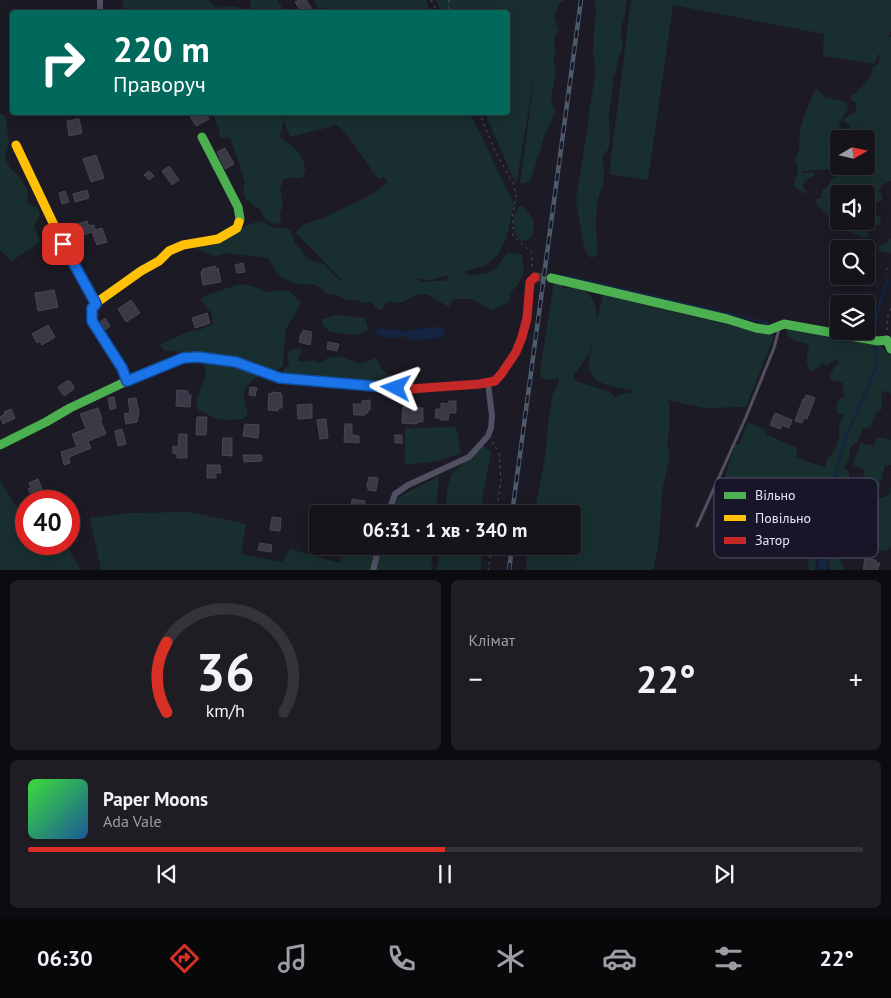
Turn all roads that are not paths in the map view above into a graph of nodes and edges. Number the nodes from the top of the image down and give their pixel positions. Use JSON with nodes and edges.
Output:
{"nodes":[{"id":1,"x":202,"y":137,"type":"dead end"},
{"id":2,"x":16,"y":145,"type":"dead end"},
{"id":3,"x":534,"y":278,"type":"road end"},
{"id":4,"x":551,"y":278,"type":"tunnel mouth"},
{"id":5,"x":96,"y":304,"type":"junction"},
{"id":6,"x":780,"y":326,"type":"junction"},
{"id":7,"x":891,"y":349,"type":"edge"},
{"id":8,"x":127,"y":381,"type":"junction"},
{"id":9,"x":488,"y":383,"type":"junction"},
{"id":10,"x":0,"y":445,"type":"edge"},
{"id":11,"x":718,"y":478,"type":"edge"},
{"id":12,"x":714,"y":488,"type":"edge"},
{"id":13,"x":391,"y":505,"type":"edge"},
{"id":14,"x":697,"y":526,"type":"dead end"},
{"id":15,"x":378,"y":555,"type":"edge"},
{"id":16,"x":374,"y":570,"type":"edge"}],
"edges":[{"from":1,"to":5,"type":"street"},
{"from":2,"to":5,"type":"street"},
{"from":3,"to":9,"type":"street"},
{"from":4,"to":6,"type":"street"},
{"from":5,"to":8,"type":"street"},
{"from":6,"to":7,"type":"street"},
{"from":6,"to":11,"type":"lane"},
{"from":8,"to":9,"type":"street"},
{"from":8,"to":10,"type":"street"},
{"from":9,"to":13,"type":"street"},
{"from":12,"to":14,"type":"lane"},
{"from":15,"to":16,"type":"street"}]}
